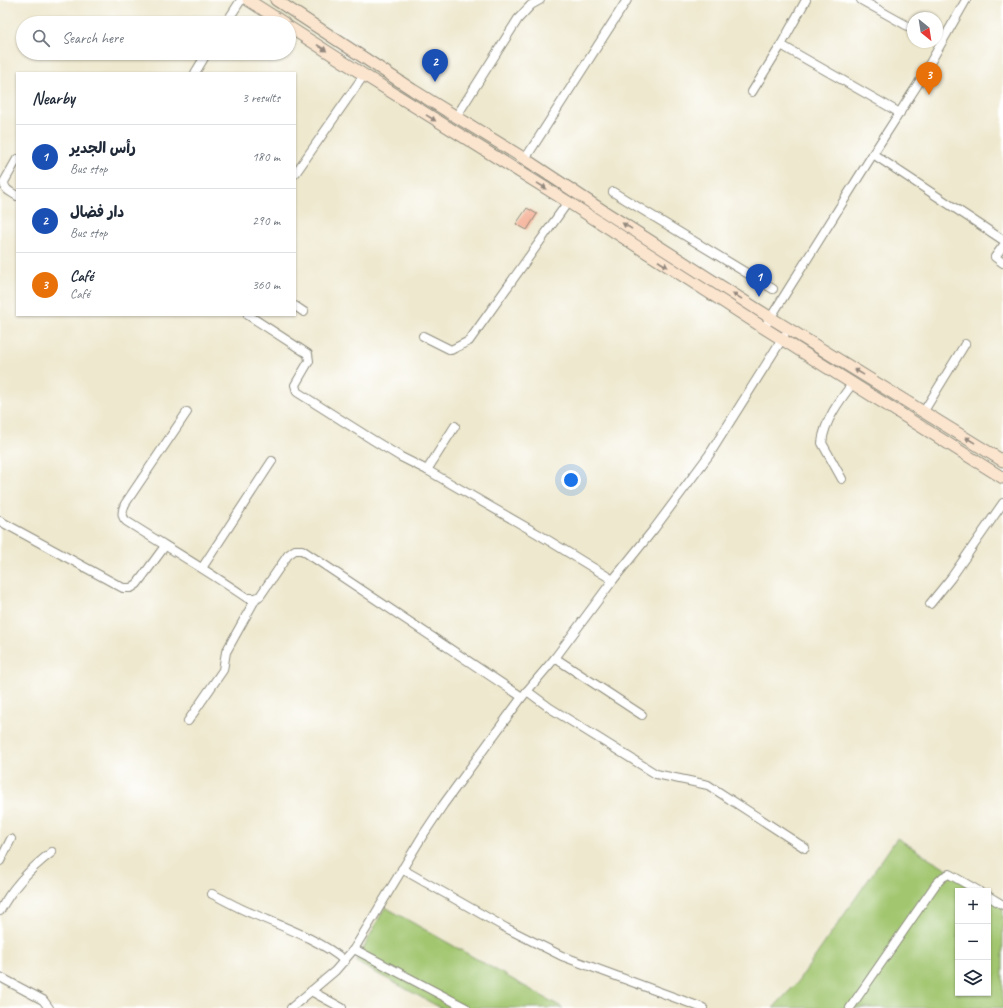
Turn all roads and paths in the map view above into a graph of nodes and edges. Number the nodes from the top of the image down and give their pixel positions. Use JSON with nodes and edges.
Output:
{"nodes":[{"id":1,"x":241,"y":0,"type":"edge"},
{"id":2,"x":248,"y":0,"type":"edge"},
{"id":3,"x":276,"y":0,"type":"edge"},
{"id":4,"x":540,"y":0,"type":"edge"},
{"id":5,"x":627,"y":0,"type":"edge"},
{"id":6,"x":806,"y":0,"type":"edge"},
{"id":7,"x":861,"y":0,"type":"edge"},
{"id":8,"x":966,"y":0,"type":"edge"},
{"id":9,"x":231,"y":16,"type":"edge"},
{"id":10,"x":273,"y":16,"type":"edge"},
{"id":11,"x":907,"y":26,"type":"edge"},
{"id":12,"x":296,"y":31,"type":"edge"},
{"id":13,"x":943,"y":35,"type":"edge"},
{"id":14,"x":781,"y":45,"type":"junction"},
{"id":15,"x":935,"y":48,"type":"edge"},
{"id":16,"x":202,"y":60,"type":"edge"},
{"id":17,"x":195,"y":72,"type":"edge"},
{"id":18,"x":364,"y":75,"type":"junction"},
{"id":19,"x":752,"y":92,"type":"dead end"},
{"id":20,"x":900,"y":113,"type":"junction"},
{"id":21,"x":456,"y":117,"type":"junction"},
{"id":22,"x":873,"y":154,"type":"junction"},
{"id":23,"x":525,"y":159,"type":"junction"},
{"id":24,"x":16,"y":161,"type":"edge"},
{"id":25,"x":296,"y":173,"type":"edge"},
{"id":26,"x":613,"y":192,"type":"dead end"},
{"id":27,"x":16,"y":195,"type":"edge"},
{"id":28,"x":568,"y":202,"type":"junction"},
{"id":29,"x":1003,"y":240,"type":"edge"},
{"id":30,"x":1003,"y":246,"type":"edge"},
{"id":31,"x":1003,"y":263,"type":"edge"},
{"id":32,"x":773,"y":289,"type":"dead end"},
{"id":33,"x":296,"y":307,"type":"edge"},
{"id":34,"x":304,"y":312,"type":"dead end"},
{"id":35,"x":250,"y":316,"type":"edge"},
{"id":36,"x":771,"y":318,"type":"junction"},
{"id":37,"x":764,"y":328,"type":"junction"},
{"id":38,"x":789,"y":328,"type":"junction"},
{"id":39,"x":422,"y":336,"type":"dead end"},
{"id":40,"x":782,"y":339,"type":"junction"},
{"id":41,"x":965,"y":344,"type":"dead end"},
{"id":42,"x":853,"y":383,"type":"junction"},
{"id":43,"x":924,"y":411,"type":"junction"},
{"id":44,"x":187,"y":412,"type":"dead end"},
{"id":45,"x":455,"y":426,"type":"dead end"},
{"id":46,"x":1003,"y":460,"type":"edge"},
{"id":47,"x":272,"y":461,"type":"dead end"},
{"id":48,"x":427,"y":470,"type":"junction"},
{"id":49,"x":1003,"y":478,"type":"edge"},
{"id":50,"x":842,"y":479,"type":"dead end"},
{"id":51,"x":1003,"y":503,"type":"edge"},
{"id":52,"x":0,"y":520,"type":"edge"},
{"id":53,"x":165,"y":546,"type":"junction"},
{"id":54,"x":202,"y":568,"type":"junction"},
{"id":55,"x":613,"y":580,"type":"junction"},
{"id":56,"x":256,"y":598,"type":"junction"},
{"id":57,"x":930,"y":604,"type":"dead end"},
{"id":58,"x":555,"y":658,"type":"junction"},
{"id":59,"x":524,"y":694,"type":"junction"},
{"id":60,"x":642,"y":715,"type":"dead end"},
{"id":61,"x":188,"y":721,"type":"dead end"},
{"id":62,"x":11,"y":839,"type":"dead end"},
{"id":63,"x":805,"y":848,"type":"dead end"},
{"id":64,"x":52,"y":852,"type":"dead end"},
{"id":65,"x":0,"y":861,"type":"edge"},
{"id":66,"x":402,"y":869,"type":"junction"},
{"id":67,"x":974,"y":888,"type":"edge"},
{"id":68,"x":212,"y":894,"type":"dead end"},
{"id":69,"x":991,"y":898,"type":"edge"},
{"id":70,"x":1003,"y":905,"type":"edge"},
{"id":71,"x":0,"y":911,"type":"edge"},
{"id":72,"x":354,"y":949,"type":"junction"},
{"id":73,"x":345,"y":961,"type":"junction"},
{"id":74,"x":0,"y":977,"type":"edge"},
{"id":75,"x":311,"y":991,"type":"junction"},
{"id":76,"x":49,"y":1008,"type":"edge"},
{"id":77,"x":291,"y":1008,"type":"edge"},
{"id":78,"x":342,"y":1008,"type":"edge"},
{"id":79,"x":466,"y":1008,"type":"edge"},
{"id":80,"x":703,"y":1008,"type":"edge"},
{"id":81,"x":850,"y":1008,"type":"edge"}],
"edges":[{"from":1,"to":9,"type":"street"},
{"from":2,"to":10,"type":"main road"},
{"from":3,"to":21,"type":"main road"},
{"from":4,"to":21,"type":"street"},
{"from":5,"to":23,"type":"street"},
{"from":6,"to":14,"type":"street"},
{"from":7,"to":11,"type":"street"},
{"from":8,"to":13,"type":"street"},
{"from":12,"to":18,"type":"main road","one_way":true},
{"from":14,"to":19,"type":"street"},
{"from":14,"to":20,"type":"street"},
{"from":15,"to":20,"type":"street"},
{"from":16,"to":17,"type":"street"},
{"from":18,"to":25,"type":"street"},
{"from":18,"to":28,"type":"main road","one_way":true},
{"from":20,"to":22,"type":"street"},
{"from":21,"to":23,"type":"main road"},
{"from":22,"to":29,"type":"street"},
{"from":22,"to":36,"type":"street"},
{"from":36,"to":23,"type":"main road","one_way":true},
{"from":24,"to":27,"type":"street"},
{"from":26,"to":32,"type":"street"},
{"from":28,"to":37,"type":"main road","one_way":true},
{"from":28,"to":39,"type":"street"},
{"from":30,"to":31,"type":"street"},
{"from":33,"to":34,"type":"street"},
{"from":35,"to":48,"type":"street"},
{"from":36,"to":37,"type":"street"},
{"from":36,"to":38,"type":"main road"},
{"from":37,"to":40,"type":"main road"},
{"from":38,"to":40,"type":"street"},
{"from":43,"to":38,"type":"main road","one_way":true},
{"from":40,"to":42,"type":"main road"},
{"from":40,"to":55,"type":"street"},
{"from":41,"to":43,"type":"street"},
{"from":42,"to":49,"type":"main road"},
{"from":42,"to":50,"type":"street"},
{"from":46,"to":43,"type":"main road","one_way":true},
{"from":44,"to":53,"type":"street"},
{"from":45,"to":48,"type":"street"},
{"from":47,"to":54,"type":"street"},
{"from":48,"to":55,"type":"street"},
{"from":51,"to":57,"type":"street"},
{"from":52,"to":53,"type":"street"},
{"from":53,"to":54,"type":"street"},
{"from":54,"to":56,"type":"street"},
{"from":55,"to":58,"type":"street"},
{"from":56,"to":59,"type":"street"},
{"from":56,"to":61,"type":"street"},
{"from":58,"to":59,"type":"street"},
{"from":58,"to":60,"type":"street"},
{"from":59,"to":63,"type":"street"},
{"from":59,"to":66,"type":"street"},
{"from":62,"to":65,"type":"street"},
{"from":64,"to":71,"type":"street"},
{"from":66,"to":72,"type":"street"},
{"from":66,"to":80,"type":"street"},
{"from":67,"to":81,"type":"street"},
{"from":68,"to":73,"type":"street"},
{"from":69,"to":70,"type":"street"},
{"from":72,"to":73,"type":"street"},
{"from":72,"to":79,"type":"street"},
{"from":73,"to":75,"type":"street"},
{"from":74,"to":76,"type":"street"},
{"from":75,"to":77,"type":"street"},
{"from":75,"to":78,"type":"street"}]}
